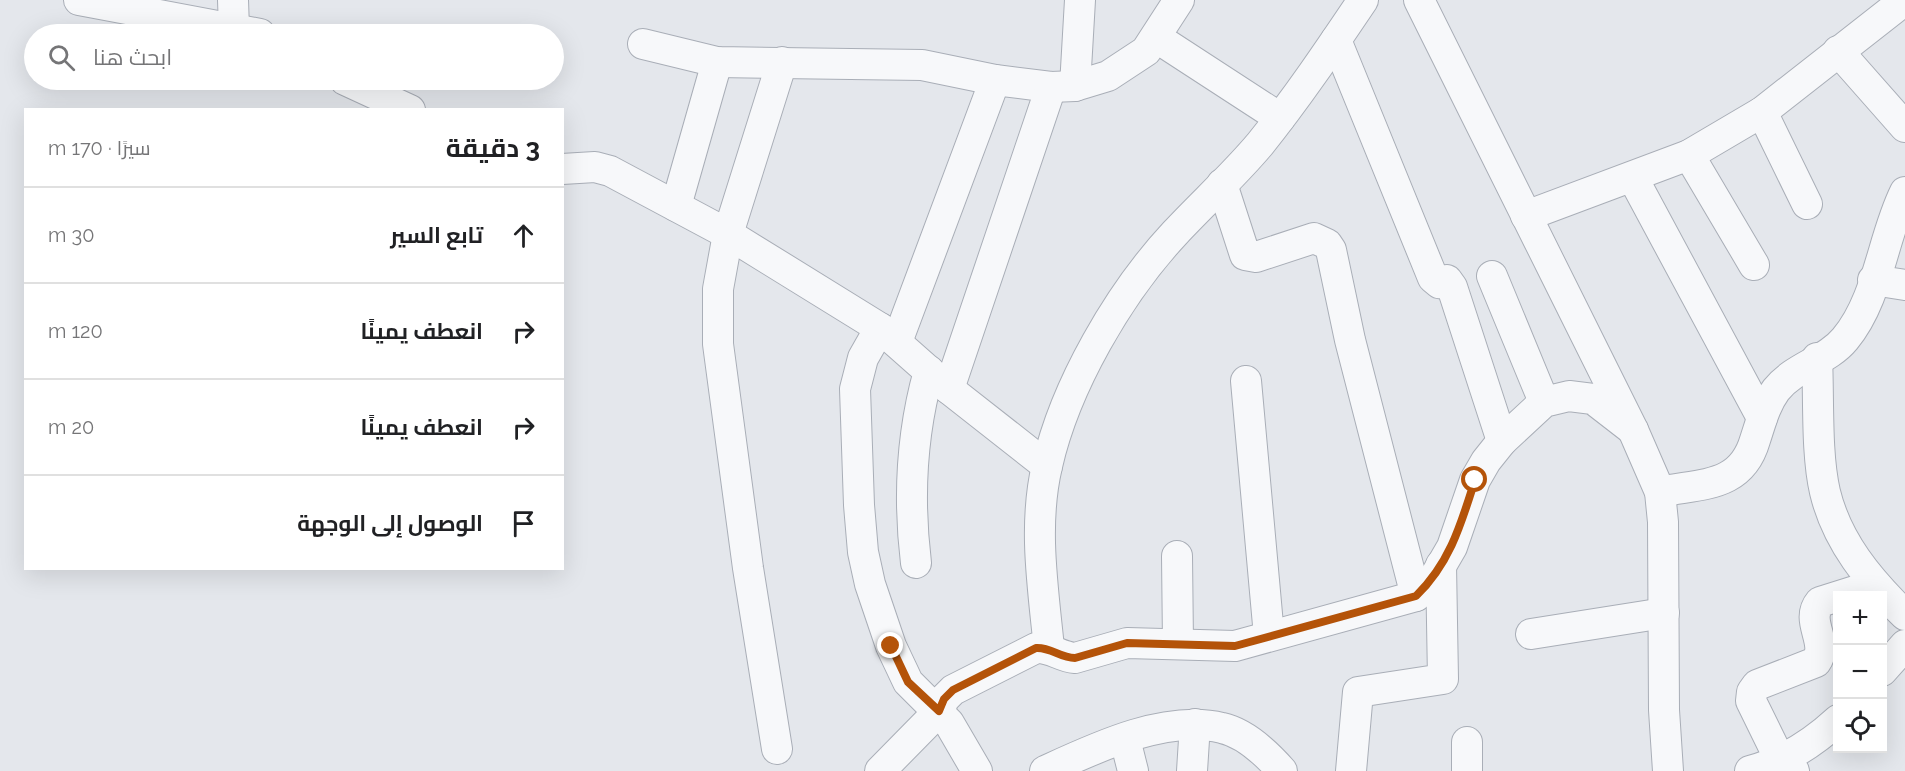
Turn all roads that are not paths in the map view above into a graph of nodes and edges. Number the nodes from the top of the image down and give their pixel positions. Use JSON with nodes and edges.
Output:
{"nodes":[{"id":1,"x":79,"y":0,"type":"edge"},
{"id":2,"x":1080,"y":0,"type":"edge"},
{"id":3,"x":1179,"y":0,"type":"edge"},
{"id":4,"x":1363,"y":0,"type":"edge"},
{"id":5,"x":1419,"y":0,"type":"edge"},
{"id":6,"x":1905,"y":0,"type":"edge"},
{"id":7,"x":242,"y":21,"type":"edge"},
{"id":8,"x":1157,"y":38,"type":"junction"},
{"id":9,"x":1336,"y":40,"type":"junction"},
{"id":10,"x":642,"y":44,"type":"dead end"},
{"id":11,"x":1838,"y":51,"type":"junction"},
{"id":12,"x":717,"y":62,"type":"junction"},
{"id":13,"x":782,"y":62,"type":"junction"},
{"id":14,"x":995,"y":80,"type":"junction"},
{"id":15,"x":1063,"y":86,"type":"junction"},
{"id":16,"x":367,"y":90,"type":"edge"},
{"id":17,"x":406,"y":108,"type":"edge"},
{"id":18,"x":1762,"y":112,"type":"junction"},
{"id":19,"x":1280,"y":118,"type":"junction"},
{"id":20,"x":1905,"y":127,"type":"edge"},
{"id":21,"x":1689,"y":155,"type":"junction"},
{"id":22,"x":564,"y":169,"type":"edge"},
{"id":23,"x":1633,"y":178,"type":"junction"},
{"id":24,"x":1222,"y":184,"type":"junction"},
{"id":25,"x":1905,"y":192,"type":"edge"},
{"id":26,"x":1807,"y":204,"type":"dead end"},
{"id":27,"x":676,"y":206,"type":"junction"},
{"id":28,"x":1526,"y":216,"type":"junction"},
{"id":29,"x":728,"y":234,"type":"junction"},
{"id":30,"x":1754,"y":265,"type":"dead end"},
{"id":31,"x":1492,"y":276,"type":"dead end"},
{"id":32,"x":1873,"y":280,"type":"junction"},
{"id":33,"x":1905,"y":285,"type":"edge"},
{"id":34,"x":888,"y":335,"type":"junction"},
{"id":35,"x":1817,"y":358,"type":"junction"},
{"id":36,"x":939,"y":380,"type":"junction"},
{"id":37,"x":1246,"y":381,"type":"dead end"},
{"id":38,"x":1544,"y":402,"type":"junction"},
{"id":39,"x":1762,"y":418,"type":"junction"},
{"id":40,"x":1633,"y":430,"type":"junction"},
{"id":41,"x":1502,"y":441,"type":"junction"},
{"id":42,"x":1047,"y":466,"type":"junction"},
{"id":43,"x":1660,"y":492,"type":"junction"},
{"id":44,"x":1177,"y":556,"type":"dead end"},
{"id":45,"x":916,"y":563,"type":"dead end"},
{"id":46,"x":1442,"y":565,"type":"junction"},
{"id":47,"x":1874,"y":585,"type":"junction"},
{"id":48,"x":1416,"y":596,"type":"junction"},
{"id":49,"x":1664,"y":612,"type":"junction"},
{"id":50,"x":1905,"y":615,"type":"edge"},
{"id":51,"x":1531,"y":634,"type":"dead end"},
{"id":52,"x":1269,"y":636,"type":"junction"},
{"id":53,"x":1178,"y":644,"type":"junction"},
{"id":54,"x":1049,"y":648,"type":"junction"},
{"id":55,"x":1904,"y":648,"type":"edge"},
{"id":56,"x":1887,"y":667,"type":"edge"},
{"id":57,"x":939,"y":711,"type":"junction"},
{"id":58,"x":1195,"y":724,"type":"junction"},
{"id":59,"x":1833,"y":725,"type":"edge"},
{"id":60,"x":1125,"y":739,"type":"junction"},
{"id":61,"x":1467,"y":742,"type":"dead end"},
{"id":62,"x":777,"y":749,"type":"dead end"},
{"id":63,"x":1787,"y":766,"type":"edge"},
{"id":64,"x":880,"y":771,"type":"edge"},
{"id":65,"x":977,"y":771,"type":"edge"},
{"id":66,"x":1045,"y":771,"type":"edge"},
{"id":67,"x":1133,"y":771,"type":"edge"},
{"id":68,"x":1192,"y":771,"type":"edge"},
{"id":69,"x":1282,"y":771,"type":"edge"},
{"id":70,"x":1351,"y":771,"type":"edge"},
{"id":71,"x":1467,"y":771,"type":"edge"},
{"id":72,"x":1668,"y":771,"type":"edge"},
{"id":73,"x":1749,"y":771,"type":"edge"}],
"edges":[{"from":1,"to":7,"type":"street"},
{"from":2,"to":15,"type":"street"},
{"from":3,"to":8,"type":"street"},
{"from":4,"to":9,"type":"street"},
{"from":5,"to":28,"type":"street"},
{"from":6,"to":11,"type":"street"},
{"from":8,"to":15,"type":"street"},
{"from":8,"to":19,"type":"street"},
{"from":9,"to":19,"type":"street"},
{"from":9,"to":41,"type":"street"},
{"from":10,"to":12,"type":"street"},
{"from":11,"to":18,"type":"street"},
{"from":11,"to":20,"type":"street"},
{"from":12,"to":13,"type":"street"},
{"from":12,"to":27,"type":"street"},
{"from":13,"to":14,"type":"street"},
{"from":13,"to":29,"type":"street"},
{"from":14,"to":15,"type":"street"},
{"from":14,"to":34,"type":"street"},
{"from":15,"to":36,"type":"street"},
{"from":16,"to":17,"type":"street"},
{"from":18,"to":21,"type":"street"},
{"from":18,"to":26,"type":"street"},
{"from":19,"to":24,"type":"street"},
{"from":21,"to":23,"type":"street"},
{"from":21,"to":30,"type":"street"},
{"from":22,"to":27,"type":"street"},
{"from":23,"to":28,"type":"street"},
{"from":23,"to":39,"type":"street"},
{"from":24,"to":42,"type":"street"},
{"from":24,"to":48,"type":"street"},
{"from":25,"to":32,"type":"street"},
{"from":27,"to":29,"type":"street"},
{"from":28,"to":40,"type":"street"},
{"from":29,"to":34,"type":"street"},
{"from":29,"to":62,"type":"street"},
{"from":31,"to":38,"type":"street"},
{"from":32,"to":33,"type":"street"},
{"from":32,"to":35,"type":"street"},
{"from":34,"to":36,"type":"street"},
{"from":34,"to":57,"type":"street"},
{"from":35,"to":39,"type":"street"},
{"from":35,"to":47,"type":"street"},
{"from":36,"to":42,"type":"street"},
{"from":36,"to":45,"type":"street"},
{"from":37,"to":52,"type":"street"},
{"from":38,"to":40,"type":"street"},
{"from":38,"to":41,"type":"street"},
{"from":39,"to":43,"type":"street"},
{"from":40,"to":43,"type":"street"},
{"from":41,"to":46,"type":"street"},
{"from":42,"to":54,"type":"street"},
{"from":43,"to":49,"type":"street"},
{"from":44,"to":53,"type":"street"},
{"from":46,"to":48,"type":"street"},
{"from":46,"to":70,"type":"street"},
{"from":47,"to":50,"type":"street"},
{"from":47,"to":63,"type":"street"},
{"from":48,"to":52,"type":"street"},
{"from":49,"to":51,"type":"street"},
{"from":49,"to":72,"type":"street"},
{"from":52,"to":53,"type":"street"},
{"from":53,"to":54,"type":"street"},
{"from":54,"to":57,"type":"street"},
{"from":55,"to":56,"type":"street"},
{"from":57,"to":64,"type":"street"},
{"from":57,"to":65,"type":"street"},
{"from":58,"to":60,"type":"street"},
{"from":58,"to":68,"type":"street"},
{"from":58,"to":69,"type":"street"},
{"from":59,"to":63,"type":"street"},
{"from":60,"to":66,"type":"street"},
{"from":60,"to":67,"type":"street"},
{"from":61,"to":71,"type":"street"},
{"from":63,"to":73,"type":"street"}]}
